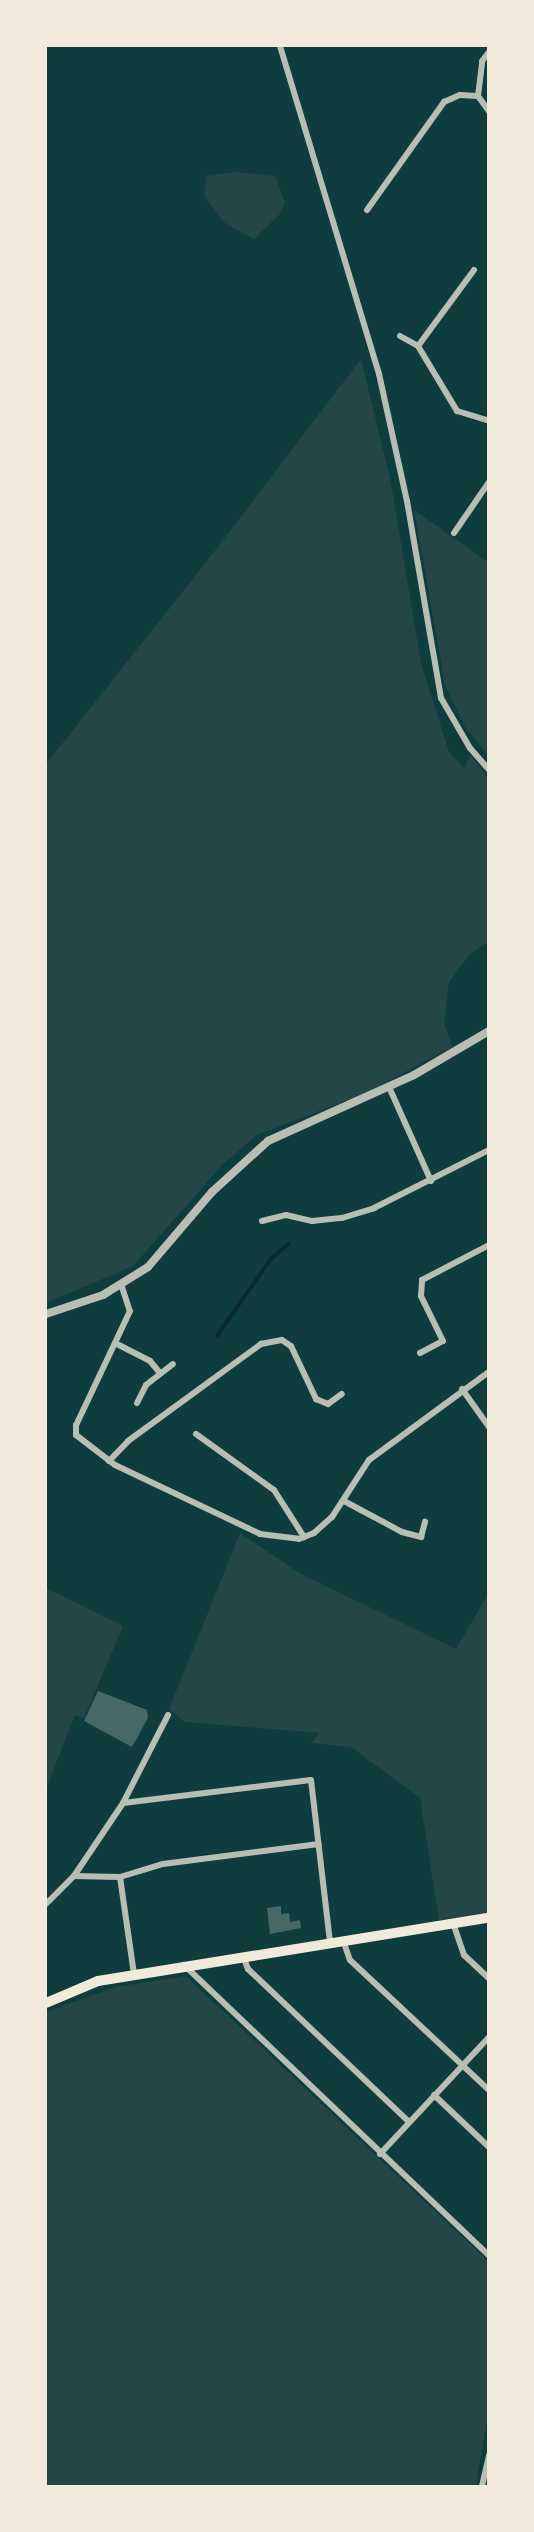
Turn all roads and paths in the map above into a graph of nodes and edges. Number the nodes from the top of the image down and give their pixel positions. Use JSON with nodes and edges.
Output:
{"nodes":[{"id":1,"x":280,"y":46,"type":"edge"},
{"id":2,"x":488,"y":52,"type":"edge"},
{"id":3,"x":478,"y":96,"type":"junction"},
{"id":4,"x":488,"y":111,"type":"edge"},
{"id":5,"x":367,"y":210,"type":"dead end"},
{"id":6,"x":474,"y":270,"type":"dead end"},
{"id":7,"x":400,"y":336,"type":"dead end"},
{"id":8,"x":418,"y":346,"type":"junction"},
{"id":9,"x":488,"y":421,"type":"edge"},
{"id":10,"x":488,"y":487,"type":"edge"},
{"id":11,"x":454,"y":533,"type":"dead end"},
{"id":12,"x":488,"y":770,"type":"edge"},
{"id":13,"x":488,"y":1031,"type":"edge"},
{"id":14,"x":389,"y":1087,"type":"junction"},
{"id":15,"x":488,"y":1150,"type":"edge"},
{"id":16,"x":431,"y":1181,"type":"junction"},
{"id":17,"x":262,"y":1221,"type":"dead end"},
{"id":18,"x":488,"y":1245,"type":"edge"},
{"id":19,"x":121,"y":1284,"type":"junction"},
{"id":20,"x":46,"y":1314,"type":"edge"},
{"id":21,"x":115,"y":1343,"type":"junction"},
{"id":22,"x":420,"y":1353,"type":"dead end"},
{"id":23,"x":173,"y":1364,"type":"dead end"},
{"id":24,"x":488,"y":1372,"type":"edge"},
{"id":25,"x":160,"y":1373,"type":"junction"},
{"id":26,"x":462,"y":1389,"type":"junction"},
{"id":27,"x":342,"y":1394,"type":"dead end"},
{"id":28,"x":137,"y":1403,"type":"dead end"},
{"id":29,"x":488,"y":1426,"type":"edge"},
{"id":30,"x":197,"y":1434,"type":"dead end"},
{"id":31,"x":108,"y":1461,"type":"junction"},
{"id":32,"x":344,"y":1501,"type":"junction"},
{"id":33,"x":425,"y":1522,"type":"dead end"},
{"id":34,"x":304,"y":1537,"type":"junction"},
{"id":35,"x":168,"y":1715,"type":"dead end"},
{"id":36,"x":123,"y":1803,"type":"junction"},
{"id":37,"x":319,"y":1844,"type":"junction"},
{"id":38,"x":74,"y":1876,"type":"junction"},
{"id":39,"x":120,"y":1877,"type":"junction"},
{"id":40,"x":46,"y":1904,"type":"edge"},
{"id":41,"x":488,"y":1918,"type":"edge"},
{"id":42,"x":453,"y":1922,"type":"junction"},
{"id":43,"x":342,"y":1939,"type":"junction"},
{"id":44,"x":330,"y":1941,"type":"junction"},
{"id":45,"x":243,"y":1955,"type":"junction"},
{"id":46,"x":184,"y":1965,"type":"junction"},
{"id":47,"x":134,"y":1974,"type":"junction"},
{"id":48,"x":488,"y":1978,"type":"edge"},
{"id":49,"x":46,"y":2003,"type":"edge"},
{"id":50,"x":488,"y":2037,"type":"edge"},
{"id":51,"x":462,"y":2065,"type":"junction"},
{"id":52,"x":488,"y":2090,"type":"edge"},
{"id":53,"x":434,"y":2095,"type":"junction"},
{"id":54,"x":409,"y":2123,"type":"junction"},
{"id":55,"x":488,"y":2147,"type":"edge"},
{"id":56,"x":380,"y":2154,"type":"junction"},
{"id":57,"x":488,"y":2255,"type":"edge"},
{"id":58,"x":488,"y":2455,"type":"edge"},
{"id":59,"x":482,"y":2487,"type":"edge"}],
"edges":[{"from":1,"to":12,"type":"street"},
{"from":2,"to":3,"type":"street"},
{"from":3,"to":4,"type":"street"},
{"from":3,"to":5,"type":"street"},
{"from":6,"to":8,"type":"street"},
{"from":7,"to":8,"type":"street"},
{"from":8,"to":9,"type":"street"},
{"from":10,"to":11,"type":"street"},
{"from":13,"to":14,"type":"street"},
{"from":14,"to":16,"type":"street"},
{"from":14,"to":19,"type":"street"},
{"from":15,"to":16,"type":"street"},
{"from":16,"to":17,"type":"street"},
{"from":18,"to":22,"type":"street"},
{"from":19,"to":20,"type":"street"},
{"from":19,"to":21,"type":"street"},
{"from":21,"to":25,"type":"street"},
{"from":21,"to":31,"type":"street"},
{"from":23,"to":25,"type":"street"},
{"from":24,"to":26,"type":"street"},
{"from":25,"to":28,"type":"street"},
{"from":26,"to":29,"type":"street"},
{"from":26,"to":32,"type":"street"},
{"from":27,"to":31,"type":"street"},
{"from":30,"to":34,"type":"street"},
{"from":31,"to":34,"type":"street"},
{"from":32,"to":33,"type":"street"},
{"from":32,"to":34,"type":"street"},
{"from":35,"to":36,"type":"street"},
{"from":36,"to":37,"type":"street"},
{"from":36,"to":38,"type":"street"},
{"from":37,"to":39,"type":"street"},
{"from":37,"to":44,"type":"street"},
{"from":38,"to":39,"type":"street"},
{"from":38,"to":40,"type":"street"},
{"from":39,"to":47,"type":"street"},
{"from":41,"to":42,"type":"main road"},
{"from":42,"to":43,"type":"main road"},
{"from":42,"to":48,"type":"street"},
{"from":43,"to":44,"type":"main road"},
{"from":43,"to":51,"type":"street"},
{"from":44,"to":45,"type":"main road"},
{"from":45,"to":46,"type":"main road"},
{"from":45,"to":54,"type":"street"},
{"from":46,"to":47,"type":"main road"},
{"from":46,"to":56,"type":"street"},
{"from":47,"to":49,"type":"main road"},
{"from":50,"to":51,"type":"street"},
{"from":51,"to":52,"type":"street"},
{"from":51,"to":53,"type":"street"},
{"from":53,"to":54,"type":"street"},
{"from":53,"to":55,"type":"street"},
{"from":54,"to":56,"type":"street"},
{"from":56,"to":57,"type":"street"},
{"from":58,"to":59,"type":"street"}]}
